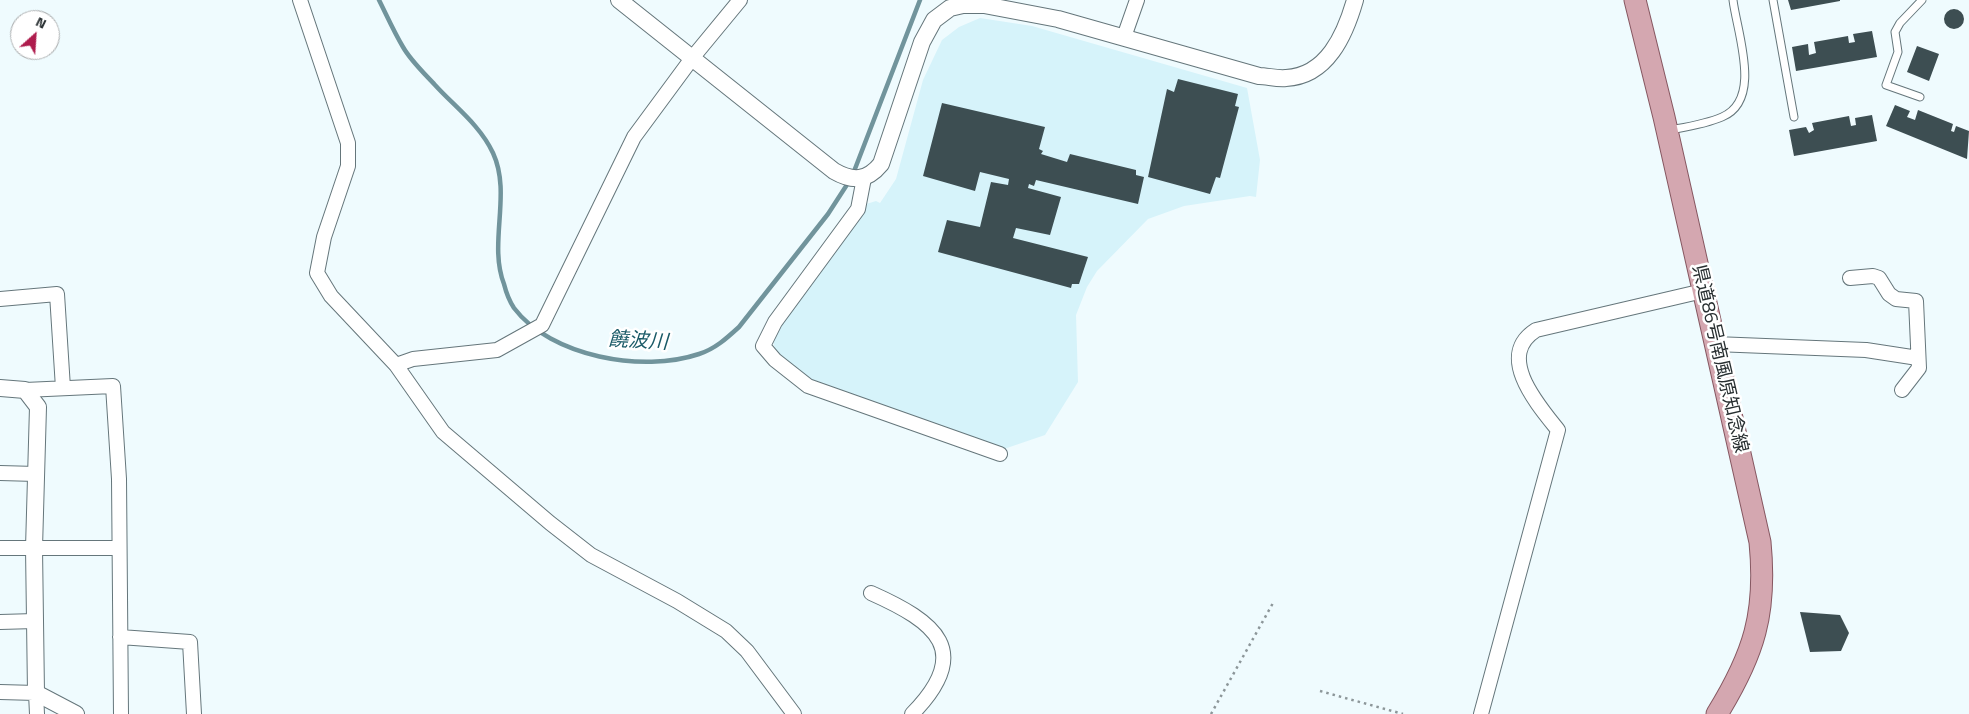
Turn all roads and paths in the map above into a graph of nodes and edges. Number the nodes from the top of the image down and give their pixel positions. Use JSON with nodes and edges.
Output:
{"nodes":[{"id":1,"x":300,"y":0,"type":"edge"},
{"id":2,"x":619,"y":0,"type":"edge"},
{"id":3,"x":740,"y":0,"type":"edge"},
{"id":4,"x":1137,"y":0,"type":"edge"},
{"id":5,"x":1356,"y":0,"type":"edge"},
{"id":6,"x":1635,"y":0,"type":"edge"},
{"id":7,"x":1733,"y":0,"type":"edge"},
{"id":8,"x":1773,"y":0,"type":"edge"},
{"id":9,"x":1922,"y":0,"type":"edge"},
{"id":10,"x":948,"y":4,"type":"edge"},
{"id":11,"x":1124,"y":37,"type":"junction"},
{"id":12,"x":694,"y":57,"type":"junction"},
{"id":13,"x":1920,"y":97,"type":"dead end"},
{"id":14,"x":1794,"y":117,"type":"dead end"},
{"id":15,"x":1667,"y":131,"type":"junction"},
{"id":16,"x":864,"y":178,"type":"junction"},
{"id":17,"x":1850,"y":278,"type":"dead end"},
{"id":18,"x":1702,"y":291,"type":"junction"},
{"id":19,"x":0,"y":299,"type":"edge"},
{"id":20,"x":1715,"y":344,"type":"junction"},
{"id":21,"x":1918,"y":358,"type":"junction"},
{"id":22,"x":396,"y":365,"type":"junction"},
{"id":23,"x":0,"y":388,"type":"edge"},
{"id":24,"x":63,"y":388,"type":"junction"},
{"id":25,"x":25,"y":390,"type":"junction"},
{"id":26,"x":1902,"y":390,"type":"dead end"},
{"id":27,"x":1000,"y":454,"type":"dead end"},
{"id":28,"x":0,"y":473,"type":"edge"},
{"id":29,"x":36,"y":474,"type":"junction"},
{"id":30,"x":0,"y":548,"type":"edge"},
{"id":31,"x":34,"y":548,"type":"junction"},
{"id":32,"x":119,"y":548,"type":"junction"},
{"id":33,"x":871,"y":593,"type":"dead end"},
{"id":34,"x":1273,"y":603,"type":"dead end"},
{"id":35,"x":0,"y":622,"type":"edge"},
{"id":36,"x":35,"y":622,"type":"junction"},
{"id":37,"x":120,"y":638,"type":"junction"},
{"id":38,"x":1320,"y":691,"type":"dead end"},
{"id":39,"x":0,"y":692,"type":"edge"},
{"id":40,"x":36,"y":693,"type":"junction"},
{"id":41,"x":37,"y":714,"type":"edge"},
{"id":42,"x":76,"y":714,"type":"edge"},
{"id":43,"x":121,"y":714,"type":"edge"},
{"id":44,"x":194,"y":714,"type":"edge"},
{"id":45,"x":794,"y":714,"type":"edge"},
{"id":46,"x":912,"y":714,"type":"edge"},
{"id":47,"x":1211,"y":714,"type":"edge"},
{"id":48,"x":1403,"y":714,"type":"edge"},
{"id":49,"x":1481,"y":714,"type":"edge"},
{"id":50,"x":1718,"y":714,"type":"edge"}],
"edges":[{"from":1,"to":22,"type":"street"},
{"from":2,"to":12,"type":"street"},
{"from":3,"to":12,"type":"street"},
{"from":4,"to":11,"type":"street"},
{"from":5,"to":11,"type":"street"},
{"from":6,"to":15,"type":"main road","name":"県道86号南風原知念線"},
{"from":7,"to":15,"type":"lane"},
{"from":8,"to":14,"type":"lane"},
{"from":9,"to":13,"type":"lane"},
{"from":10,"to":11,"type":"street"},
{"from":10,"to":16,"type":"street"},
{"from":12,"to":16,"type":"street"},
{"from":12,"to":22,"type":"street"},
{"from":15,"to":18,"type":"main road","name":"県道86号南風原知念線"},
{"from":16,"to":27,"type":"street"},
{"from":17,"to":21,"type":"street"},
{"from":18,"to":20,"type":"main road","name":"県道86号南風原知念線"},
{"from":18,"to":49,"type":"street"},
{"from":19,"to":24,"type":"street"},
{"from":20,"to":21,"type":"street"},
{"from":20,"to":50,"type":"main road","name":"県道86号南風原知念線"},
{"from":21,"to":26,"type":"street"},
{"from":22,"to":45,"type":"street"},
{"from":23,"to":25,"type":"street"},
{"from":24,"to":25,"type":"street"},
{"from":24,"to":32,"type":"street"},
{"from":25,"to":29,"type":"street"},
{"from":28,"to":29,"type":"street"},
{"from":29,"to":31,"type":"street"},
{"from":30,"to":31,"type":"street"},
{"from":31,"to":32,"type":"street"},
{"from":31,"to":36,"type":"street"},
{"from":32,"to":37,"type":"street"},
{"from":33,"to":46,"type":"street"},
{"from":34,"to":47,"type":"path"},
{"from":35,"to":36,"type":"street"},
{"from":36,"to":40,"type":"street"},
{"from":37,"to":43,"type":"street"},
{"from":37,"to":44,"type":"street"},
{"from":38,"to":48,"type":"path"},
{"from":39,"to":40,"type":"street"},
{"from":40,"to":41,"type":"street"},
{"from":40,"to":42,"type":"street"}]}
